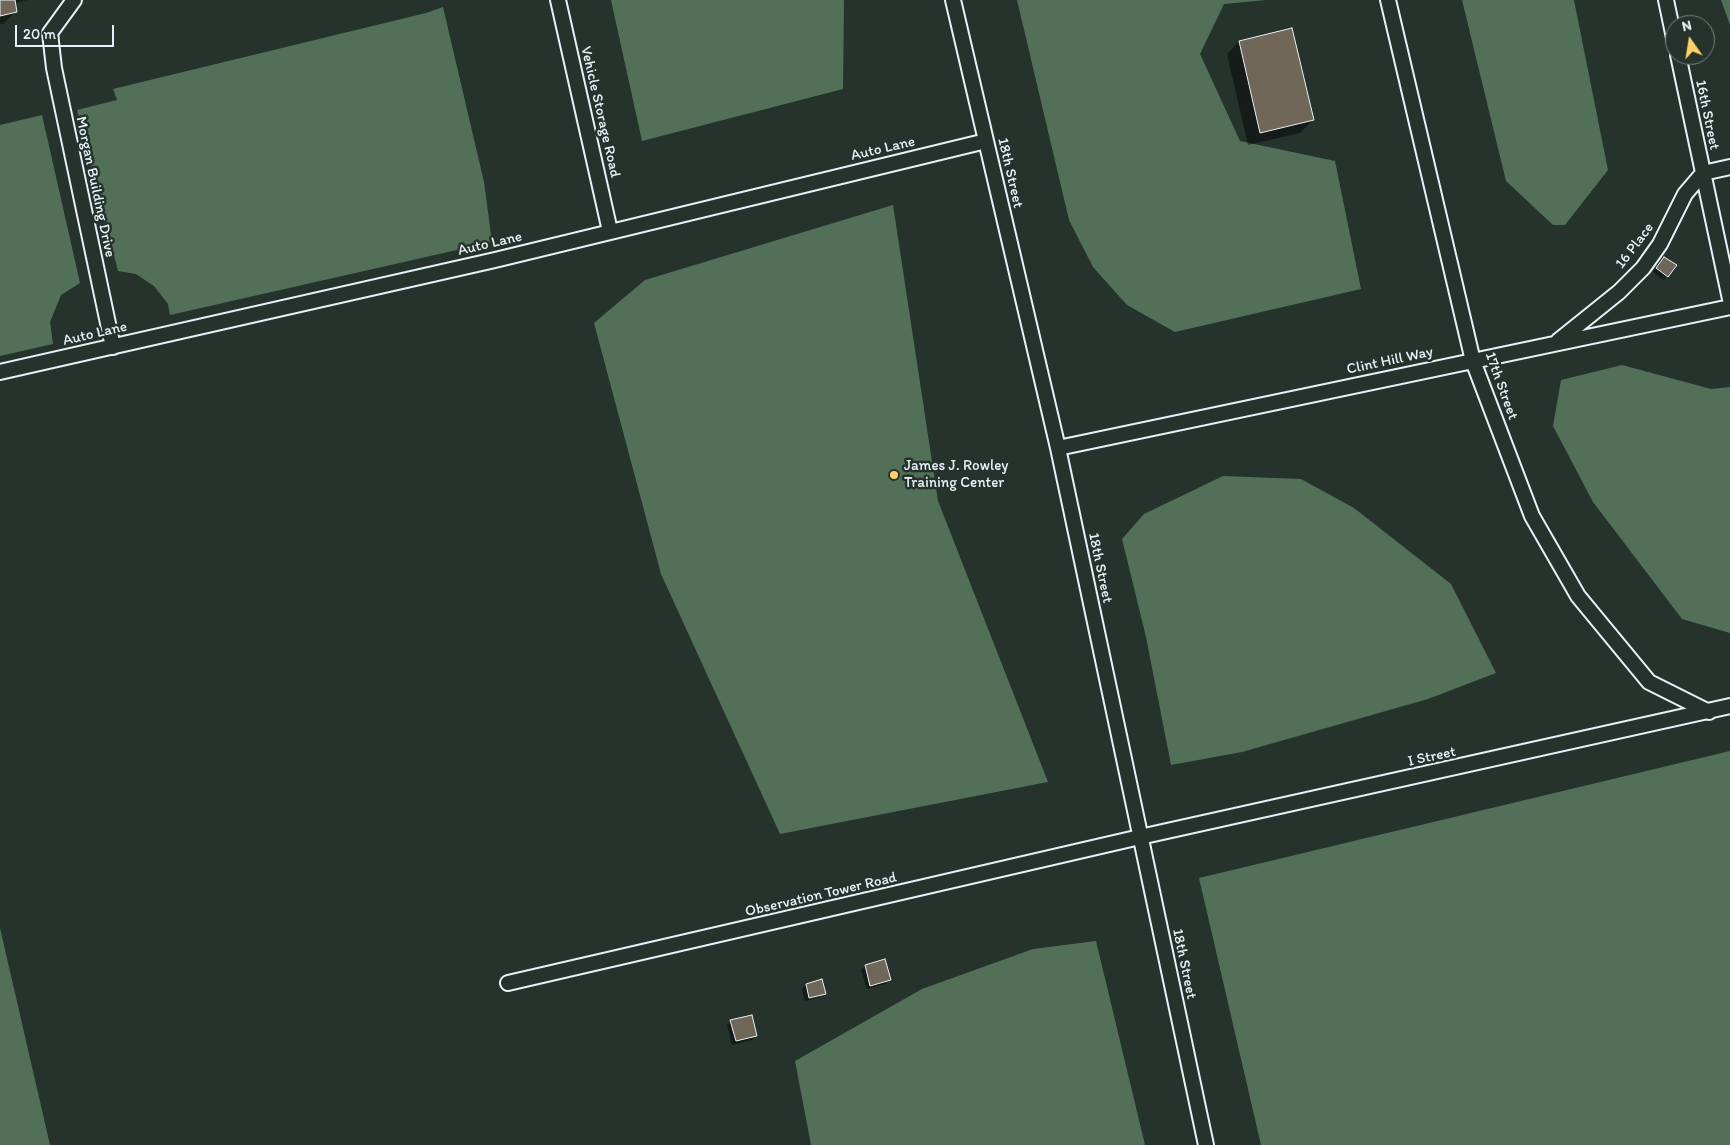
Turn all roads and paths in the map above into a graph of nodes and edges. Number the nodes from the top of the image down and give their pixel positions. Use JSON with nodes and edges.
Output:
{"nodes":[{"id":1,"x":74,"y":0,"type":"edge"},
{"id":2,"x":558,"y":0,"type":"edge"},
{"id":3,"x":952,"y":0,"type":"edge"},
{"id":4,"x":1388,"y":0,"type":"edge"},
{"id":5,"x":1666,"y":0,"type":"edge"},
{"id":6,"x":1669,"y":15,"type":"edge"},
{"id":7,"x":1680,"y":65,"type":"edge"},
{"id":8,"x":986,"y":141,"type":"junction"},
{"id":9,"x":1730,"y":167,"type":"edge"},
{"id":10,"x":1703,"y":173,"type":"junction"},
{"id":11,"x":610,"y":232,"type":"junction"},
{"id":12,"x":1730,"y":299,"type":"edge"},
{"id":13,"x":1730,"y":307,"type":"edge"},
{"id":14,"x":1556,"y":343,"type":"junction"},
{"id":15,"x":113,"y":347,"type":"junction"},
{"id":16,"x":1473,"y":361,"type":"junction"},
{"id":17,"x":0,"y":372,"type":"edge"},
{"id":18,"x":1058,"y":448,"type":"junction"},
{"id":19,"x":1730,"y":706,"type":"edge"},
{"id":20,"x":1709,"y":712,"type":"junction"},
{"id":21,"x":1140,"y":838,"type":"junction"},
{"id":22,"x":508,"y":983,"type":"dead end"},
{"id":23,"x":1206,"y":1145,"type":"edge"}],
"edges":[{"from":1,"to":15,"type":"lane","name":"Morgan Building Drive"},
{"from":2,"to":11,"type":"lane","name":"Vehicle Storage Road"},
{"from":3,"to":8,"type":"lane","name":"18th Street"},
{"from":4,"to":16,"type":"lane","name":"17th Street"},
{"from":5,"to":6,"type":"lane"},
{"from":7,"to":10,"type":"lane","name":"16th Street"},
{"from":8,"to":11,"type":"lane","name":"Auto Lane"},
{"from":8,"to":18,"type":"lane","name":"18th Street"},
{"from":9,"to":10,"type":"lane"},
{"from":10,"to":12,"type":"lane","name":"16th Street"},
{"from":10,"to":14,"type":"lane","name":"16 Place"},
{"from":11,"to":15,"type":"lane","name":"Auto Lane"},
{"from":13,"to":14,"type":"lane","name":"Clint Hill Way"},
{"from":14,"to":16,"type":"lane","name":"Clint Hill Way"},
{"from":15,"to":17,"type":"lane","name":"Auto Lane"},
{"from":16,"to":18,"type":"lane","name":"Clint Hill Way"},
{"from":16,"to":20,"type":"lane","name":"17th Street"},
{"from":18,"to":21,"type":"lane","name":"18th Street"},
{"from":19,"to":20,"type":"lane","name":"I Street"},
{"from":20,"to":21,"type":"lane","name":"I Street"},
{"from":21,"to":22,"type":"lane","name":"Observation Tower Road"},
{"from":21,"to":23,"type":"lane","name":"18th Street"}]}
